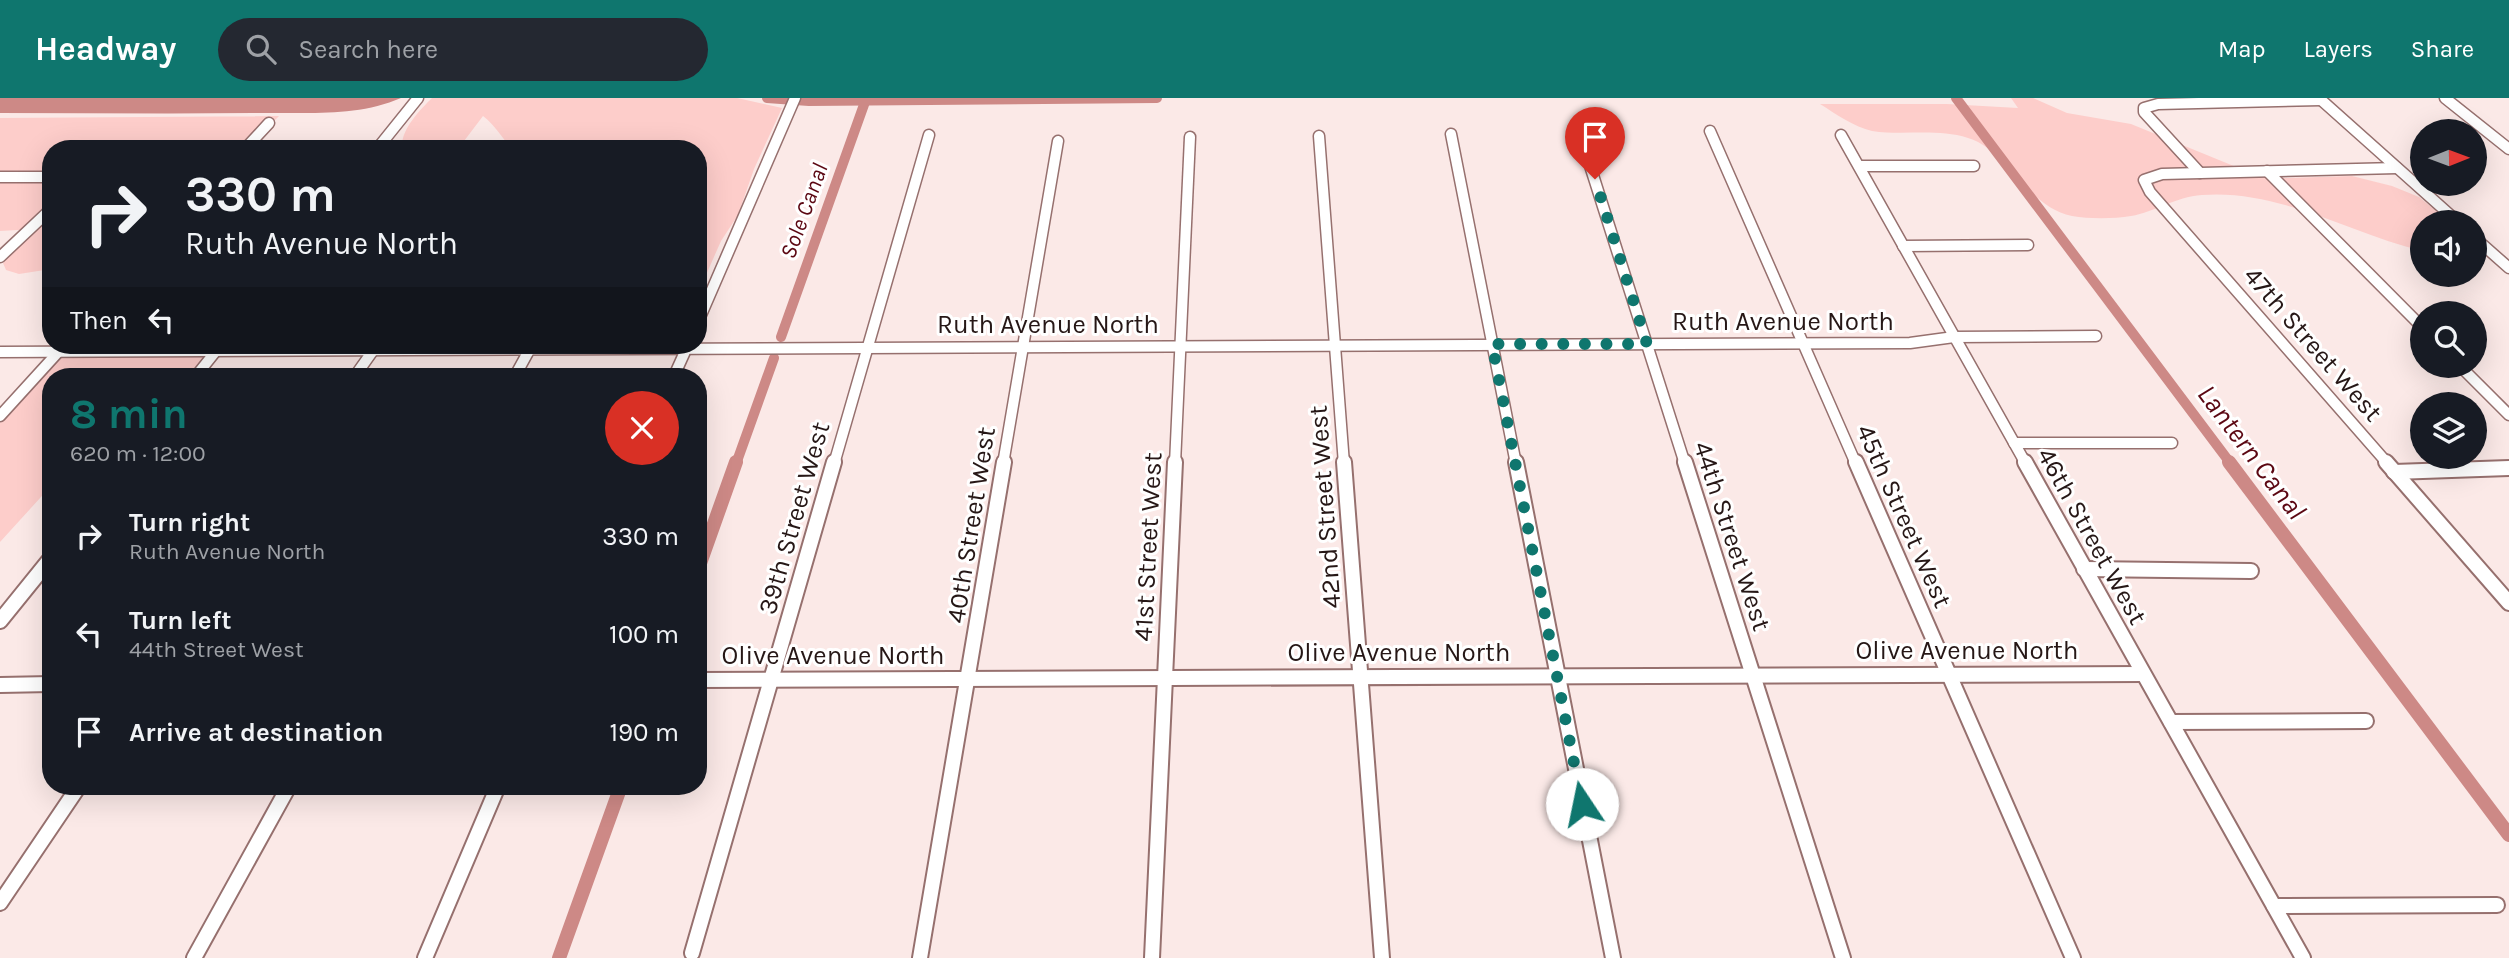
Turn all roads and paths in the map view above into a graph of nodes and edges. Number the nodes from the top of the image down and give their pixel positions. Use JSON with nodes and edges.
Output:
{"nodes":[{"id":1,"x":418,"y":98,"type":"edge"},
{"id":2,"x":2445,"y":98,"type":"edge"},
{"id":3,"x":2320,"y":99,"type":"edge"},
{"id":4,"x":2195,"y":100,"type":"edge"},
{"id":5,"x":794,"y":101,"type":"edge"},
{"id":6,"x":269,"y":123,"type":"dead end"},
{"id":7,"x":1578,"y":128,"type":"dead end"},
{"id":8,"x":1710,"y":131,"type":"dead end"},
{"id":9,"x":1451,"y":134,"type":"dead end"},
{"id":10,"x":929,"y":135,"type":"dead end"},
{"id":11,"x":1841,"y":135,"type":"dead end"},
{"id":12,"x":1320,"y":136,"type":"dead end"},
{"id":13,"x":1190,"y":137,"type":"dead end"},
{"id":14,"x":253,"y":140,"type":"edge"},
{"id":15,"x":384,"y":140,"type":"edge"},
{"id":16,"x":1058,"y":141,"type":"dead end"},
{"id":17,"x":2509,"y":149,"type":"edge"},
{"id":18,"x":1859,"y":166,"type":"junction"},
{"id":19,"x":1974,"y":166,"type":"dead end"},
{"id":20,"x":2397,"y":168,"type":"junction"},
{"id":21,"x":2267,"y":171,"type":"junction"},
{"id":22,"x":2200,"y":173,"type":"junction"},
{"id":23,"x":2149,"y":176,"type":"joint"},
{"id":24,"x":0,"y":177,"type":"edge"},
{"id":25,"x":42,"y":177,"type":"edge"},
{"id":26,"x":2444,"y":210,"type":"edge"},
{"id":27,"x":42,"y":217,"type":"edge"},
{"id":28,"x":2028,"y":245,"type":"dead end"},
{"id":29,"x":1903,"y":246,"type":"junction"},
{"id":30,"x":2487,"y":249,"type":"edge"},
{"id":31,"x":0,"y":257,"type":"edge"},
{"id":32,"x":2509,"y":268,"type":"edge"},
{"id":33,"x":707,"y":301,"type":"edge"},
{"id":34,"x":2410,"y":315,"type":"edge"},
{"id":35,"x":2096,"y":336,"type":"dead end"},
{"id":36,"x":1954,"y":337,"type":"junction"},
{"id":37,"x":1802,"y":343,"type":"junction"},
{"id":38,"x":1492,"y":344,"type":"junction"},
{"id":39,"x":1647,"y":344,"type":"junction"},
{"id":40,"x":1336,"y":345,"type":"junction"},
{"id":41,"x":707,"y":347,"type":"edge"},
{"id":42,"x":1023,"y":347,"type":"junction"},
{"id":43,"x":1179,"y":347,"type":"junction"},
{"id":44,"x":867,"y":348,"type":"junction"},
{"id":45,"x":42,"y":349,"type":"edge"},
{"id":46,"x":0,"y":352,"type":"edge"},
{"id":47,"x":57,"y":354,"type":"edge"},
{"id":48,"x":214,"y":354,"type":"edge"},
{"id":49,"x":44,"y":368,"type":"edge"},
{"id":50,"x":203,"y":368,"type":"edge"},
{"id":51,"x":42,"y":370,"type":"edge"},
{"id":52,"x":2472,"y":378,"type":"edge"},
{"id":53,"x":2509,"y":415,"type":"edge"},
{"id":54,"x":0,"y":416,"type":"edge"},
{"id":55,"x":2014,"y":443,"type":"junction"},
{"id":56,"x":2172,"y":443,"type":"dead end"},
{"id":57,"x":2509,"y":468,"type":"edge"},
{"id":58,"x":2394,"y":472,"type":"junction"},
{"id":59,"x":42,"y":569,"type":"edge"},
{"id":60,"x":2084,"y":569,"type":"junction"},
{"id":61,"x":2251,"y":571,"type":"dead end"},
{"id":62,"x":2509,"y":603,"type":"edge"},
{"id":63,"x":0,"y":621,"type":"edge"},
{"id":64,"x":1949,"y":673,"type":"junction"},
{"id":65,"x":2143,"y":674,"type":"junction"},
{"id":66,"x":1754,"y":675,"type":"junction"},
{"id":67,"x":1557,"y":676,"type":"junction"},
{"id":68,"x":1361,"y":677,"type":"junction"},
{"id":69,"x":1164,"y":678,"type":"junction"},
{"id":70,"x":969,"y":679,"type":"junction"},
{"id":71,"x":707,"y":680,"type":"edge"},
{"id":72,"x":771,"y":680,"type":"junction"},
{"id":73,"x":42,"y":684,"type":"edge"},
{"id":74,"x":0,"y":685,"type":"edge"},
{"id":75,"x":2366,"y":721,"type":"dead end"},
{"id":76,"x":2171,"y":722,"type":"junction"},
{"id":77,"x":73,"y":795,"type":"edge"},
{"id":78,"x":284,"y":795,"type":"edge"},
{"id":79,"x":494,"y":795,"type":"edge"},
{"id":80,"x":0,"y":903,"type":"edge"},
{"id":81,"x":2497,"y":905,"type":"dead end"},
{"id":82,"x":2274,"y":906,"type":"junction"},
{"id":83,"x":692,"y":953,"type":"dead end"},
{"id":84,"x":194,"y":958,"type":"edge"},
{"id":85,"x":425,"y":958,"type":"edge"},
{"id":86,"x":920,"y":958,"type":"edge"},
{"id":87,"x":1152,"y":958,"type":"edge"},
{"id":88,"x":1382,"y":958,"type":"edge"},
{"id":89,"x":1613,"y":958,"type":"edge"},
{"id":90,"x":1843,"y":958,"type":"edge"},
{"id":91,"x":2073,"y":958,"type":"edge"},
{"id":92,"x":2303,"y":958,"type":"edge"}],
"edges":[{"from":1,"to":15,"type":"street"},
{"from":2,"to":17,"type":"street"},
{"from":3,"to":4,"type":"street"},
{"from":3,"to":20,"type":"street"},
{"from":4,"to":22,"type":"street"},
{"from":5,"to":33,"type":"street"},
{"from":6,"to":14,"type":"street"},
{"from":7,"to":39,"type":"street","name":"44th Street West"},
{"from":8,"to":37,"type":"street","name":"45th Street West"},
{"from":9,"to":38,"type":"street"},
{"from":10,"to":44,"type":"street","name":"39th Street West"},
{"from":11,"to":18,"type":"street","name":"46th Street West"},
{"from":12,"to":40,"type":"street","name":"42nd Street West"},
{"from":13,"to":43,"type":"street","name":"41st Street West"},
{"from":16,"to":42,"type":"street","name":"40th Street West"},
{"from":18,"to":19,"type":"street"},
{"from":18,"to":29,"type":"street","name":"46th Street West"},
{"from":20,"to":21,"type":"street"},
{"from":20,"to":26,"type":"street"},
{"from":21,"to":22,"type":"street"},
{"from":21,"to":34,"type":"street"},
{"from":22,"to":23,"type":"street"},
{"from":23,"to":58,"type":"street","name":"47th Street West"},
{"from":24,"to":25,"type":"street"},
{"from":27,"to":31,"type":"street"},
{"from":28,"to":29,"type":"street"},
{"from":29,"to":36,"type":"street","name":"46th Street West"},
{"from":30,"to":32,"type":"street"},
{"from":35,"to":36,"type":"street","name":"Ruth Avenue North"},
{"from":36,"to":37,"type":"street","name":"Ruth Avenue North"},
{"from":36,"to":55,"type":"street","name":"46th Street West"},
{"from":37,"to":39,"type":"street","name":"Ruth Avenue North"},
{"from":37,"to":64,"type":"street","name":"45th Street West"},
{"from":38,"to":39,"type":"street","name":"Ruth Avenue North"},
{"from":38,"to":40,"type":"street","name":"Ruth Avenue North"},
{"from":38,"to":67,"type":"street"},
{"from":39,"to":66,"type":"street","name":"44th Street West"},
{"from":40,"to":43,"type":"street","name":"Ruth Avenue North"},
{"from":40,"to":68,"type":"street","name":"42nd Street West"},
{"from":41,"to":44,"type":"street","name":"Ruth Avenue North"},
{"from":42,"to":43,"type":"street","name":"Ruth Avenue North"},
{"from":42,"to":44,"type":"street","name":"Ruth Avenue North"},
{"from":42,"to":70,"type":"street","name":"40th Street West"},
{"from":43,"to":69,"type":"street","name":"41st Street West"},
{"from":44,"to":72,"type":"street","name":"39th Street West"},
{"from":45,"to":46,"type":"street","name":"Ruth Avenue North"},
{"from":47,"to":49,"type":"street"},
{"from":48,"to":50,"type":"street"},
{"from":51,"to":54,"type":"street"},
{"from":52,"to":53,"type":"street"},
{"from":55,"to":56,"type":"street"},
{"from":55,"to":60,"type":"street","name":"46th Street West"},
{"from":57,"to":58,"type":"street"},
{"from":58,"to":62,"type":"street","name":"47th Street West"},
{"from":59,"to":63,"type":"street"},
{"from":60,"to":61,"type":"street"},
{"from":60,"to":65,"type":"street","name":"46th Street West"},
{"from":64,"to":65,"type":"street","name":"Olive Avenue North"},
{"from":64,"to":66,"type":"street","name":"Olive Avenue North"},
{"from":64,"to":91,"type":"street","name":"45th Street West"},
{"from":65,"to":76,"type":"street","name":"46th Street West"},
{"from":66,"to":67,"type":"street","name":"Olive Avenue North"},
{"from":66,"to":90,"type":"street","name":"44th Street West"},
{"from":67,"to":68,"type":"street","name":"Olive Avenue North"},
{"from":67,"to":89,"type":"street"},
{"from":68,"to":69,"type":"street","name":"Olive Avenue North"},
{"from":68,"to":88,"type":"street","name":"42nd Street West"},
{"from":69,"to":70,"type":"street","name":"Olive Avenue North"},
{"from":69,"to":87,"type":"street","name":"41st Street West"},
{"from":70,"to":72,"type":"street","name":"Olive Avenue North"},
{"from":70,"to":86,"type":"street","name":"40th Street West"},
{"from":71,"to":72,"type":"street","name":"Olive Avenue North"},
{"from":72,"to":83,"type":"street","name":"39th Street West"},
{"from":73,"to":74,"type":"street"},
{"from":75,"to":76,"type":"street"},
{"from":76,"to":82,"type":"street","name":"46th Street West"},
{"from":77,"to":80,"type":"street"},
{"from":78,"to":84,"type":"street"},
{"from":79,"to":85,"type":"street"},
{"from":81,"to":82,"type":"street"},
{"from":82,"to":92,"type":"street","name":"46th Street West"}]}
